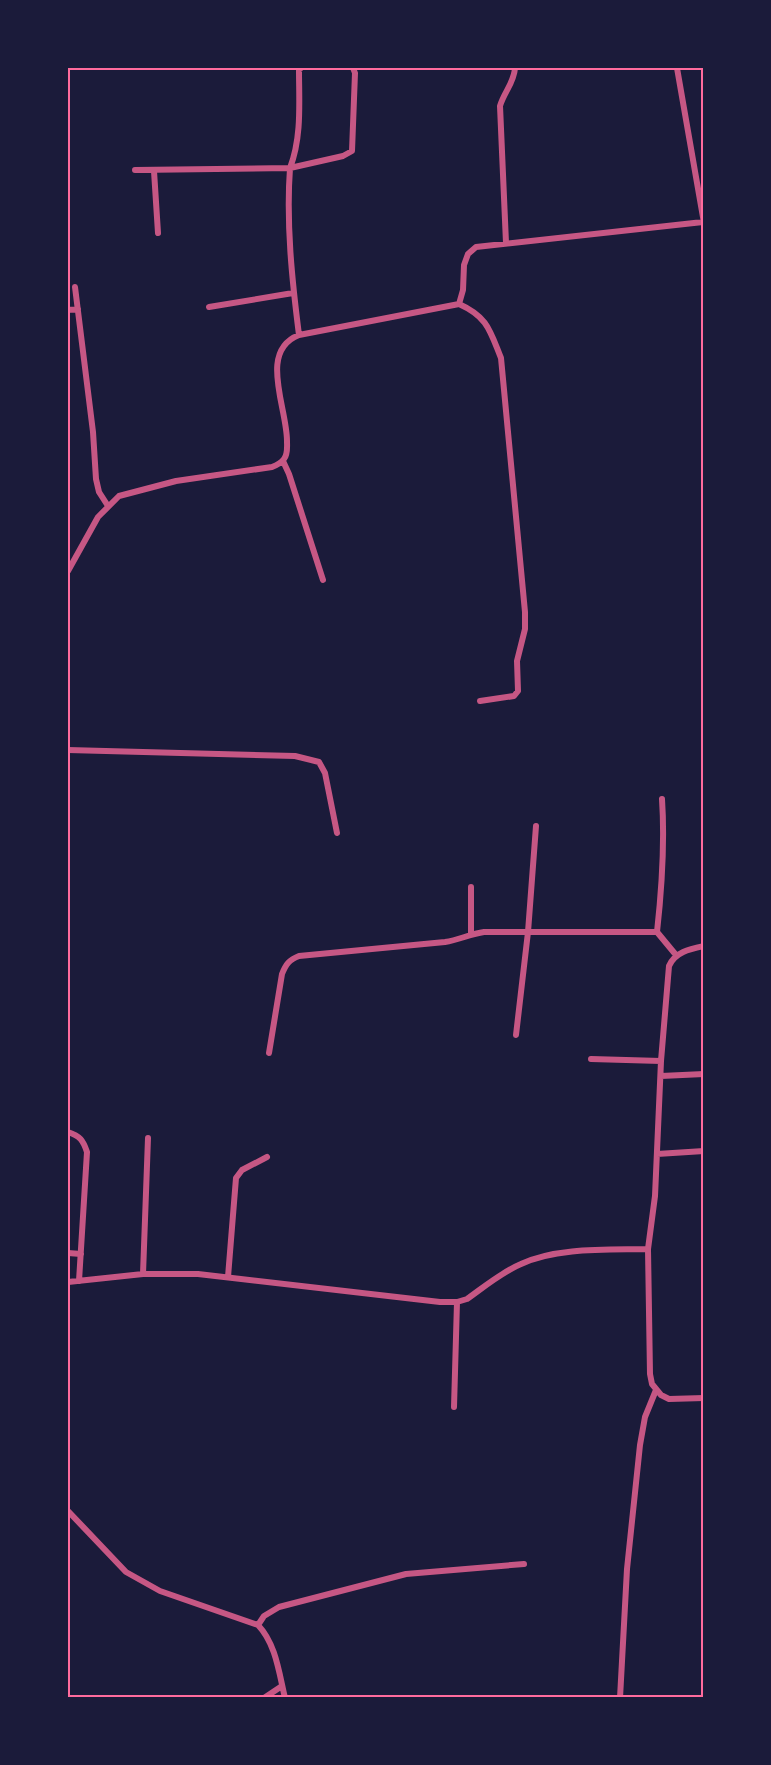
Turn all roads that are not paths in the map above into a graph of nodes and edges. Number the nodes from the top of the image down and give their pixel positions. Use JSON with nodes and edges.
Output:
{"nodes":[{"id":1,"x":301,"y":68,"type":"edge"},
{"id":2,"x":353,"y":68,"type":"edge"},
{"id":3,"x":515,"y":68,"type":"edge"},
{"id":4,"x":678,"y":68,"type":"edge"},
{"id":5,"x":290,"y":168,"type":"junction"},
{"id":6,"x":135,"y":170,"type":"dead end"},
{"id":7,"x":154,"y":171,"type":"junction"},
{"id":8,"x":702,"y":194,"type":"edge"},
{"id":9,"x":703,"y":223,"type":"edge"},
{"id":10,"x":158,"y":233,"type":"dead end"},
{"id":11,"x":506,"y":243,"type":"junction"},
{"id":12,"x":75,"y":287,"type":"dead end"},
{"id":13,"x":293,"y":293,"type":"junction"},
{"id":14,"x":459,"y":304,"type":"junction"},
{"id":15,"x":209,"y":307,"type":"dead end"},
{"id":16,"x":78,"y":309,"type":"junction"},
{"id":17,"x":68,"y":310,"type":"edge"},
{"id":18,"x":299,"y":335,"type":"junction"},
{"id":19,"x":282,"y":462,"type":"junction"},
{"id":20,"x":108,"y":506,"type":"junction"},
{"id":21,"x":68,"y":571,"type":"edge"},
{"id":22,"x":323,"y":580,"type":"dead end"},
{"id":23,"x":480,"y":701,"type":"dead end"},
{"id":24,"x":68,"y":750,"type":"edge"},
{"id":25,"x":662,"y":799,"type":"dead end"},
{"id":26,"x":536,"y":826,"type":"dead end"},
{"id":27,"x":338,"y":833,"type":"dead end"},
{"id":28,"x":471,"y":887,"type":"dead end"},
{"id":29,"x":528,"y":932,"type":"junction"},
{"id":30,"x":657,"y":932,"type":"junction"},
{"id":31,"x":471,"y":934,"type":"junction"},
{"id":32,"x":704,"y":946,"type":"edge"},
{"id":33,"x":676,"y":955,"type":"junction"},
{"id":34,"x":516,"y":1035,"type":"dead end"},
{"id":35,"x":269,"y":1053,"type":"dead end"},
{"id":36,"x":591,"y":1059,"type":"dead end"},
{"id":37,"x":661,"y":1061,"type":"junction"},
{"id":38,"x":704,"y":1074,"type":"edge"},
{"id":39,"x":661,"y":1076,"type":"junction"},
{"id":40,"x":68,"y":1132,"type":"edge"},
{"id":41,"x":148,"y":1138,"type":"dead end"},
{"id":42,"x":704,"y":1151,"type":"edge"},
{"id":43,"x":657,"y":1154,"type":"junction"},
{"id":44,"x":267,"y":1157,"type":"dead end"},
{"id":45,"x":648,"y":1249,"type":"junction"},
{"id":46,"x":68,"y":1254,"type":"edge"},
{"id":47,"x":81,"y":1254,"type":"junction"},
{"id":48,"x":143,"y":1274,"type":"junction"},
{"id":49,"x":228,"y":1277,"type":"junction"},
{"id":50,"x":68,"y":1281,"type":"edge"},
{"id":51,"x":79,"y":1281,"type":"junction"},
{"id":52,"x":457,"y":1302,"type":"junction"},
{"id":53,"x":656,"y":1390,"type":"junction"},
{"id":54,"x":704,"y":1398,"type":"edge"},
{"id":55,"x":454,"y":1407,"type":"dead end"},
{"id":56,"x":68,"y":1511,"type":"edge"},
{"id":57,"x":524,"y":1564,"type":"dead end"},
{"id":58,"x":258,"y":1625,"type":"junction"},
{"id":59,"x":282,"y":1686,"type":"junction"},
{"id":60,"x":264,"y":1698,"type":"edge"},
{"id":61,"x":285,"y":1698,"type":"edge"},
{"id":62,"x":620,"y":1698,"type":"edge"}],
"edges":[{"from":1,"to":5,"type":"street"},
{"from":2,"to":5,"type":"street"},
{"from":3,"to":11,"type":"street"},
{"from":4,"to":8,"type":"street"},
{"from":5,"to":7,"type":"street"},
{"from":5,"to":13,"type":"street"},
{"from":6,"to":7,"type":"street"},
{"from":7,"to":10,"type":"street"},
{"from":8,"to":9,"type":"street"},
{"from":9,"to":11,"type":"street"},
{"from":11,"to":14,"type":"street"},
{"from":12,"to":16,"type":"street"},
{"from":13,"to":15,"type":"street"},
{"from":13,"to":18,"type":"street"},
{"from":14,"to":18,"type":"street"},
{"from":14,"to":23,"type":"street"},
{"from":16,"to":17,"type":"street"},
{"from":16,"to":20,"type":"street"},
{"from":18,"to":19,"type":"street"},
{"from":19,"to":20,"type":"street"},
{"from":19,"to":22,"type":"street"},
{"from":20,"to":21,"type":"street"},
{"from":24,"to":27,"type":"street"},
{"from":25,"to":30,"type":"street"},
{"from":26,"to":29,"type":"street"},
{"from":28,"to":31,"type":"street"},
{"from":29,"to":30,"type":"street"},
{"from":29,"to":31,"type":"street"},
{"from":29,"to":34,"type":"street"},
{"from":30,"to":33,"type":"street"},
{"from":31,"to":35,"type":"street"},
{"from":32,"to":33,"type":"street"},
{"from":33,"to":37,"type":"street"},
{"from":36,"to":37,"type":"street"},
{"from":37,"to":39,"type":"street"},
{"from":38,"to":39,"type":"street"},
{"from":39,"to":43,"type":"street"},
{"from":40,"to":47,"type":"street"},
{"from":41,"to":48,"type":"street"},
{"from":42,"to":43,"type":"street"},
{"from":43,"to":45,"type":"street"},
{"from":44,"to":49,"type":"street"},
{"from":45,"to":52,"type":"street"},
{"from":45,"to":53,"type":"street"},
{"from":46,"to":47,"type":"street"},
{"from":47,"to":51,"type":"street"},
{"from":48,"to":49,"type":"street"},
{"from":48,"to":51,"type":"street"},
{"from":49,"to":52,"type":"street"},
{"from":50,"to":51,"type":"street"},
{"from":52,"to":55,"type":"street"},
{"from":53,"to":54,"type":"street"},
{"from":53,"to":62,"type":"street"},
{"from":56,"to":58,"type":"street"},
{"from":57,"to":58,"type":"street"},
{"from":58,"to":59,"type":"street"},
{"from":59,"to":60,"type":"street"},
{"from":59,"to":61,"type":"street"}]}
